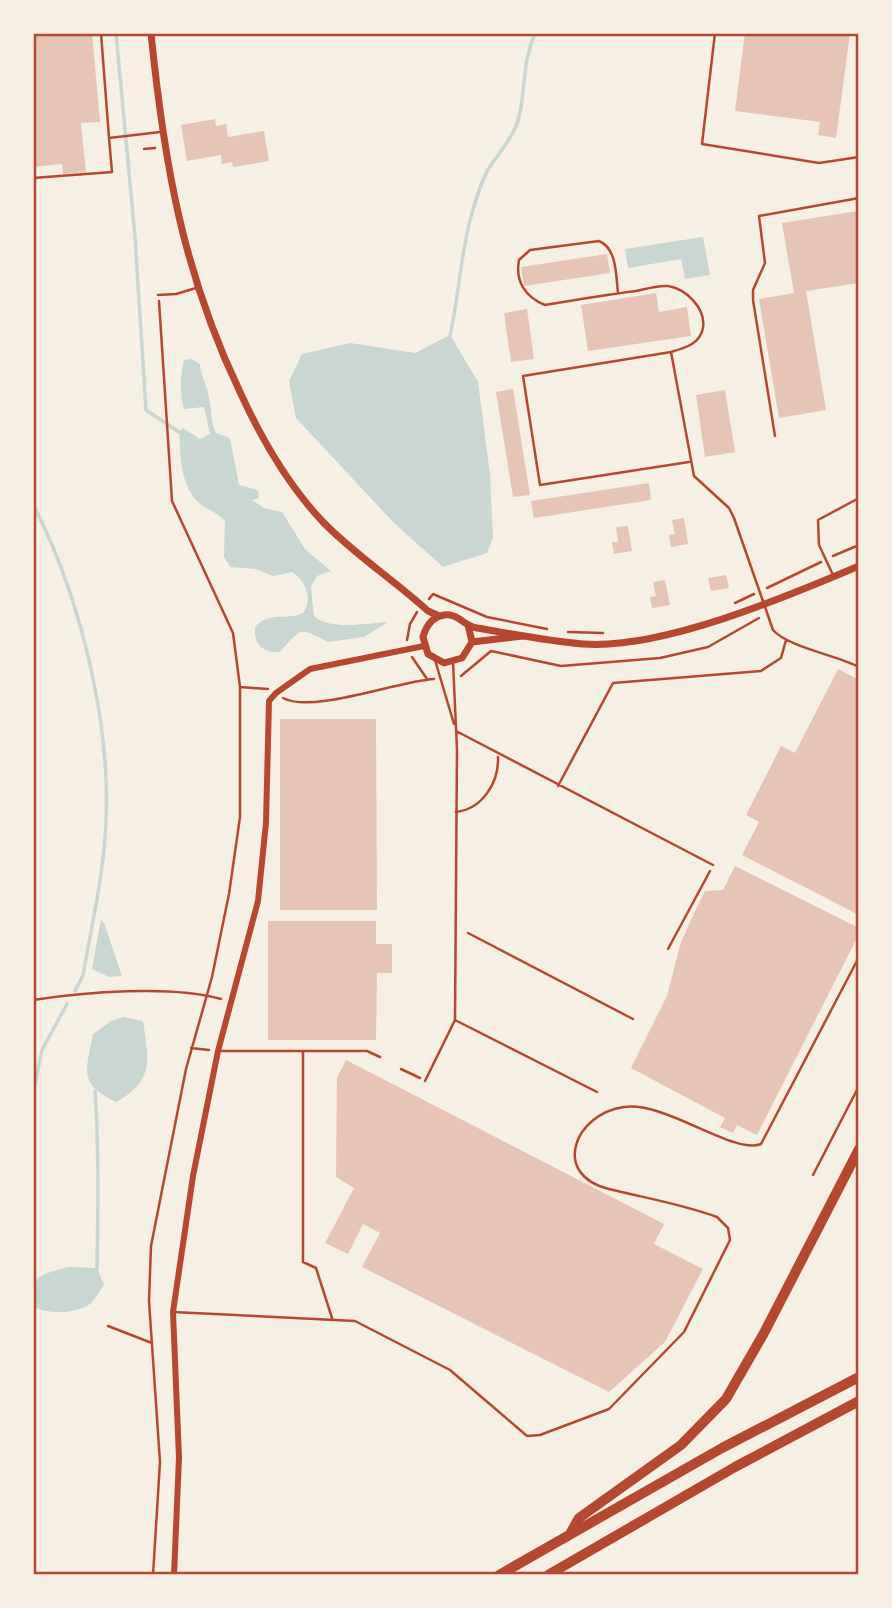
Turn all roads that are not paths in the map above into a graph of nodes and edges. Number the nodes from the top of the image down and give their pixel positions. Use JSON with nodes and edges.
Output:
{"nodes":[{"id":1,"x":101,"y":33,"type":"edge"},
{"id":2,"x":151,"y":33,"type":"edge"},
{"id":3,"x":715,"y":33,"type":"edge"},
{"id":4,"x":161,"y":132,"type":"junction"},
{"id":5,"x":109,"y":138,"type":"junction"},
{"id":6,"x":859,"y":157,"type":"edge"},
{"id":7,"x":33,"y":178,"type":"edge"},
{"id":8,"x":859,"y":198,"type":"edge"},
{"id":9,"x":197,"y":288,"type":"junction"},
{"id":10,"x":618,"y":293,"type":"junction"},
{"id":11,"x":158,"y":295,"type":"road end"},
{"id":12,"x":671,"y":352,"type":"junction"},
{"id":13,"x":775,"y":436,"type":"dead end"},
{"id":14,"x":689,"y":462,"type":"junction"},
{"id":15,"x":859,"y":498,"type":"edge"},
{"id":16,"x":859,"y":566,"type":"edge"},
{"id":17,"x":834,"y":576,"type":"junction"},
{"id":18,"x":764,"y":603,"type":"junction"},
{"id":19,"x":439,"y":616,"type":"junction"},
{"id":20,"x":468,"y":625,"type":"junction"},
{"id":21,"x":528,"y":635,"type":"junction"},
{"id":22,"x":786,"y":640,"type":"junction"},
{"id":23,"x":472,"y":642,"type":"junction"},
{"id":24,"x":424,"y":646,"type":"junction"},
{"id":25,"x":435,"y":660,"type":"junction"},
{"id":26,"x":453,"y":663,"type":"junction"},
{"id":27,"x":859,"y":667,"type":"edge"},
{"id":28,"x":456,"y":732,"type":"junction"},
{"id":29,"x":498,"y":755,"type":"junction"},
{"id":30,"x":558,"y":786,"type":"junction"},
{"id":31,"x":456,"y":812,"type":"junction"},
{"id":32,"x":713,"y":865,"type":"road end"},
{"id":33,"x":859,"y":957,"type":"edge"},
{"id":34,"x":455,"y":1020,"type":"junction"},
{"id":35,"x":218,"y":1051,"type":"junction"},
{"id":36,"x":303,"y":1051,"type":"junction"},
{"id":37,"x":380,"y":1057,"type":"dead end"},
{"id":38,"x":425,"y":1081,"type":"road end"},
{"id":39,"x":859,"y":1086,"type":"edge"},
{"id":40,"x":597,"y":1092,"type":"dead end"},
{"id":41,"x":859,"y":1149,"type":"edge"},
{"id":42,"x":813,"y":1175,"type":"dead end"},
{"id":43,"x":173,"y":1312,"type":"junction"},
{"id":44,"x":332,"y":1318,"type":"junction"},
{"id":45,"x":859,"y":1377,"type":"edge"},
{"id":46,"x":859,"y":1401,"type":"edge"},
{"id":47,"x":570,"y":1534,"type":"junction"},
{"id":48,"x":174,"y":1575,"type":"edge"},
{"id":49,"x":499,"y":1575,"type":"edge"},
{"id":50,"x":548,"y":1575,"type":"edge"}],
"edges":[{"from":1,"to":5,"type":"lane"},
{"from":2,"to":4,"type":"street"},
{"from":3,"to":6,"type":"lane"},
{"from":4,"to":5,"type":"lane"},
{"from":4,"to":9,"type":"street"},
{"from":5,"to":7,"type":"lane"},
{"from":8,"to":13,"type":"lane"},
{"from":9,"to":11,"type":"lane"},
{"from":9,"to":19,"type":"street"},
{"from":10,"to":10,"type":"lane"},
{"from":10,"to":12,"type":"lane"},
{"from":12,"to":14,"type":"lane"},
{"from":12,"to":14,"type":"lane"},
{"from":14,"to":18,"type":"lane"},
{"from":15,"to":17,"type":"lane"},
{"from":16,"to":17,"type":"street"},
{"from":17,"to":18,"type":"street"},
{"from":18,"to":21,"type":"street"},
{"from":18,"to":22,"type":"lane"},
{"from":19,"to":20,"type":"street"},
{"from":19,"to":24,"type":"street"},
{"from":20,"to":21,"type":"street"},
{"from":20,"to":23,"type":"street"},
{"from":21,"to":23,"type":"street"},
{"from":22,"to":27,"type":"lane"},
{"from":22,"to":30,"type":"lane"},
{"from":23,"to":26,"type":"street"},
{"from":24,"to":25,"type":"street"},
{"from":24,"to":35,"type":"street"},
{"from":25,"to":26,"type":"street"},
{"from":25,"to":28,"type":"lane"},
{"from":26,"to":28,"type":"lane"},
{"from":28,"to":29,"type":"lane"},
{"from":28,"to":31,"type":"lane"},
{"from":29,"to":30,"type":"lane"},
{"from":29,"to":31,"type":"lane"},
{"from":30,"to":32,"type":"lane"},
{"from":31,"to":34,"type":"lane"},
{"from":33,"to":44,"type":"lane"},
{"from":34,"to":38,"type":"lane"},
{"from":34,"to":40,"type":"lane"},
{"from":35,"to":36,"type":"lane"},
{"from":35,"to":43,"type":"street"},
{"from":36,"to":37,"type":"lane"},
{"from":36,"to":44,"type":"lane"},
{"from":39,"to":42,"type":"lane"},
{"from":41,"to":47,"type":"highway"},
{"from":43,"to":44,"type":"lane"},
{"from":43,"to":48,"type":"street"},
{"from":45,"to":47,"type":"highway"},
{"from":46,"to":50,"type":"highway"},
{"from":47,"to":49,"type":"highway"}]}
